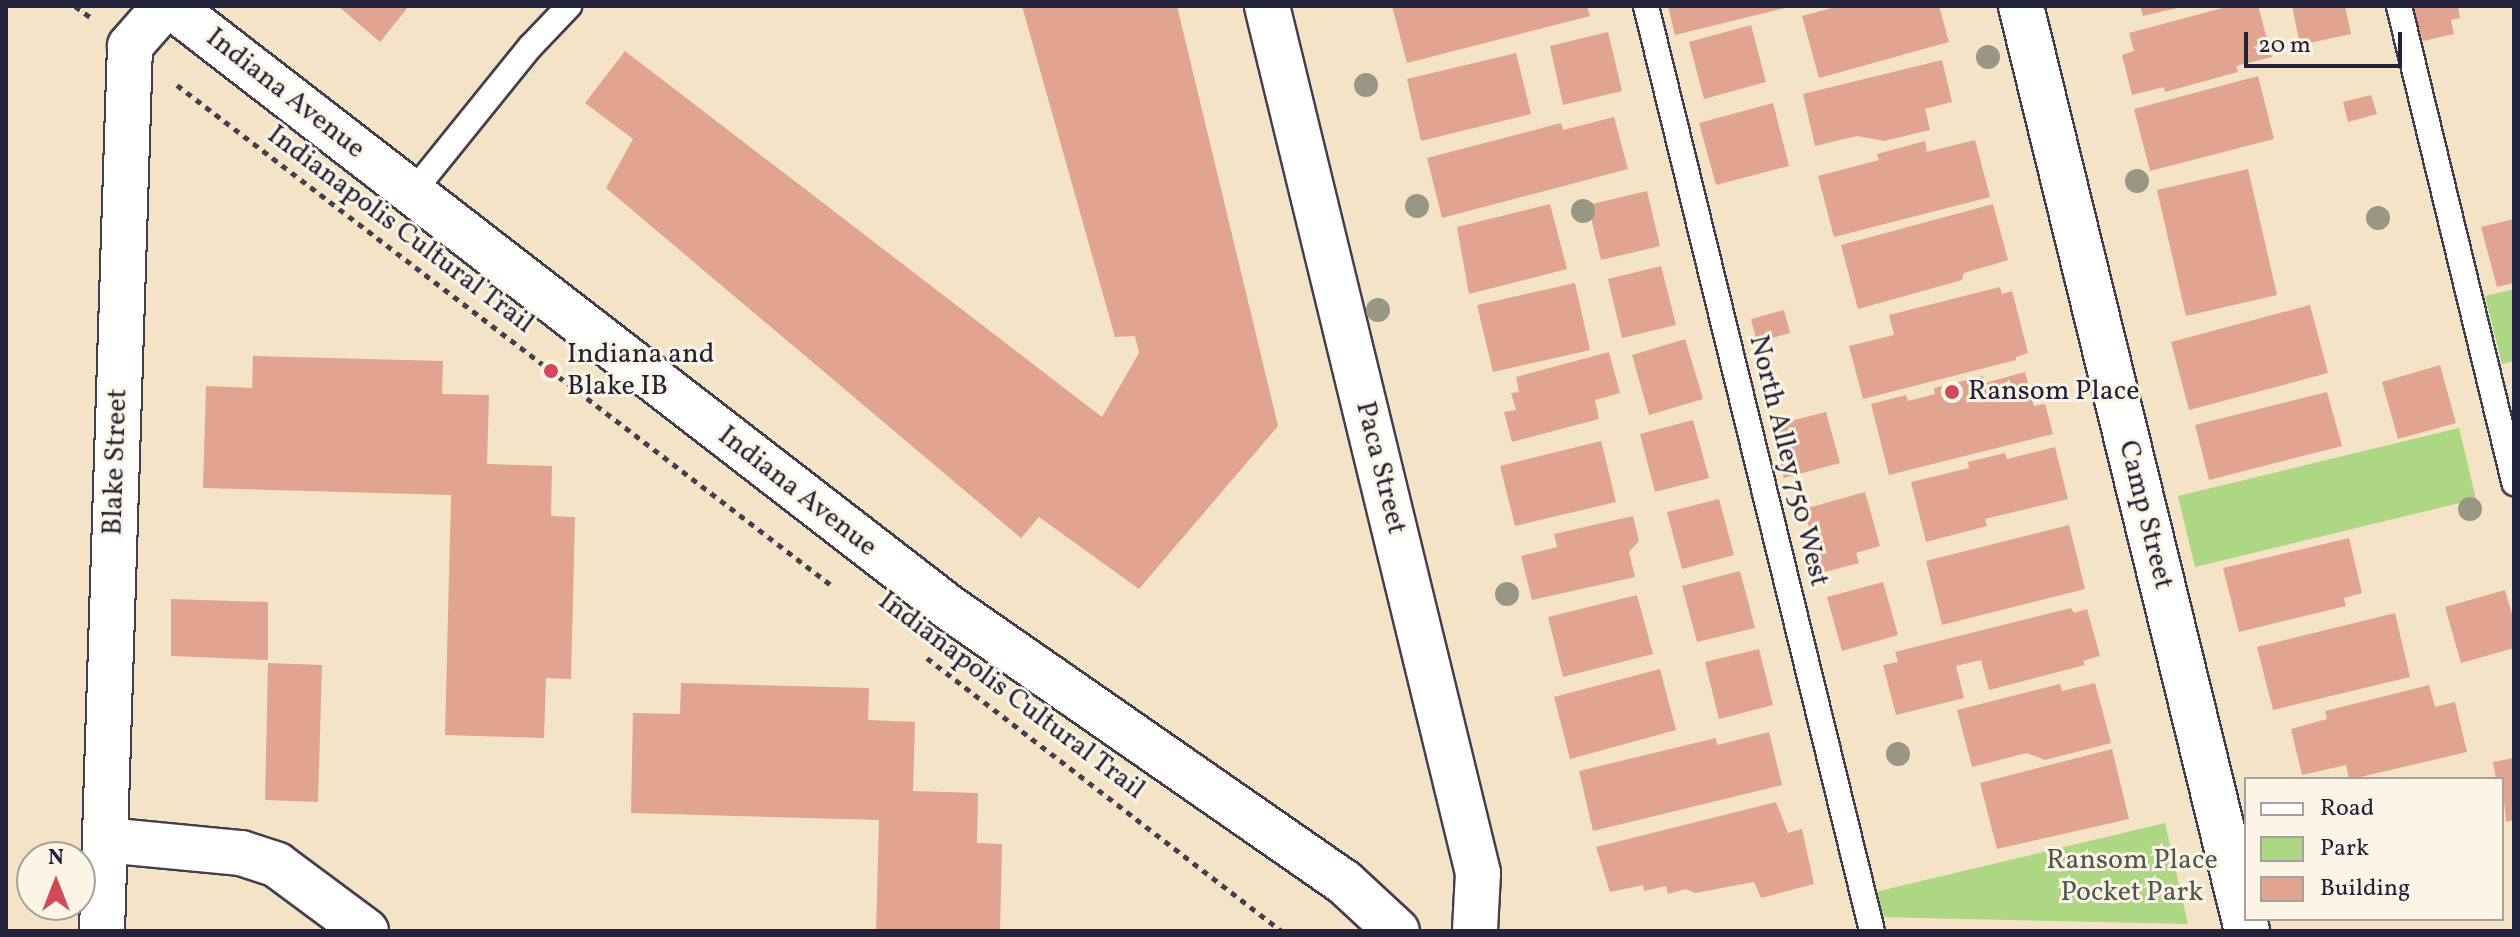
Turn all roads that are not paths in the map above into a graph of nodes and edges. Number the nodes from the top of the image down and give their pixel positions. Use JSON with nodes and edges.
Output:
{"nodes":[{"id":1,"x":168,"y":6,"type":"edge"},
{"id":2,"x":569,"y":6,"type":"edge"},
{"id":3,"x":1267,"y":6,"type":"edge"},
{"id":4,"x":1646,"y":6,"type":"edge"},
{"id":5,"x":2021,"y":6,"type":"edge"},
{"id":6,"x":2399,"y":6,"type":"edge"},
{"id":7,"x":412,"y":193,"type":"junction"},
{"id":8,"x":2514,"y":483,"type":"edge"},
{"id":9,"x":105,"y":840,"type":"junction"},
{"id":10,"x":2244,"y":919,"type":"edge"},
{"id":11,"x":102,"y":931,"type":"edge"},
{"id":12,"x":366,"y":931,"type":"edge"},
{"id":13,"x":1397,"y":931,"type":"edge"},
{"id":14,"x":1475,"y":931,"type":"edge"},
{"id":15,"x":1872,"y":931,"type":"edge"}],
"edges":[{"from":1,"to":7,"type":"street","name":"Indiana Avenue"},
{"from":1,"to":9,"type":"street","name":"Blake Street"},
{"from":2,"to":7,"type":"lane"},
{"from":3,"to":14,"type":"street","name":"Paca Street"},
{"from":4,"to":15,"type":"lane","name":"North Alley 750 West"},
{"from":5,"to":10,"type":"street","name":"Camp Street"},
{"from":6,"to":8,"type":"lane"},
{"from":7,"to":13,"type":"street","name":"Indiana Avenue"},
{"from":9,"to":11,"type":"street","name":"Blake Street"},
{"from":9,"to":12,"type":"street"}]}
